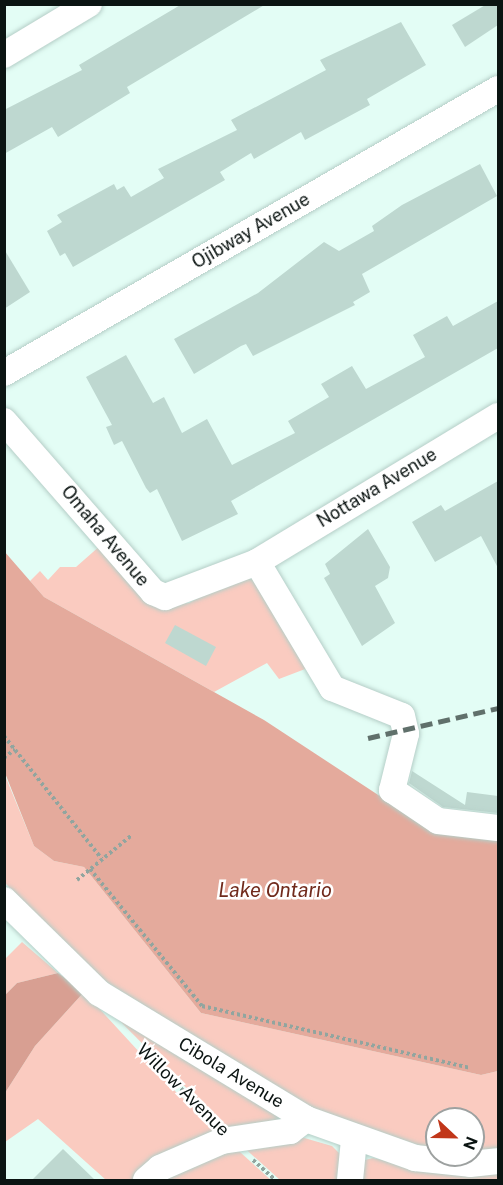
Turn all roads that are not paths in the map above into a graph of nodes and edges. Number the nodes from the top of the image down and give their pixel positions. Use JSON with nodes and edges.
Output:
{"nodes":[{"id":1,"x":89,"y":4,"type":"edge"},
{"id":2,"x":4,"y":55,"type":"edge"},
{"id":3,"x":498,"y":89,"type":"edge"},
{"id":4,"x":4,"y":373,"type":"edge"},
{"id":5,"x":498,"y":416,"type":"edge"},
{"id":6,"x":4,"y":421,"type":"edge"},
{"id":7,"x":257,"y":562,"type":"junction"},
{"id":8,"x":498,"y":828,"type":"edge"},
{"id":9,"x":4,"y":900,"type":"edge"},
{"id":10,"x":306,"y":1119,"type":"junction"},
{"id":11,"x":354,"y":1140,"type":"junction"},
{"id":12,"x":498,"y":1161,"type":"edge"},
{"id":13,"x":146,"y":1180,"type":"edge"},
{"id":14,"x":350,"y":1180,"type":"edge"}],
"edges":[{"from":1,"to":2,"type":"street"},
{"from":3,"to":4,"type":"street","name":"Ojibway Avenue"},
{"from":5,"to":7,"type":"street","name":"Nottawa Avenue"},
{"from":6,"to":7,"type":"street","name":"Omaha Avenue"},
{"from":7,"to":8,"type":"street"},
{"from":9,"to":10,"type":"street","name":"Cibola Avenue"},
{"from":10,"to":11,"type":"street","name":"Cibola Avenue"},
{"from":10,"to":13,"type":"street"},
{"from":11,"to":12,"type":"street","name":"Cibola Avenue"},
{"from":11,"to":14,"type":"street"}]}
